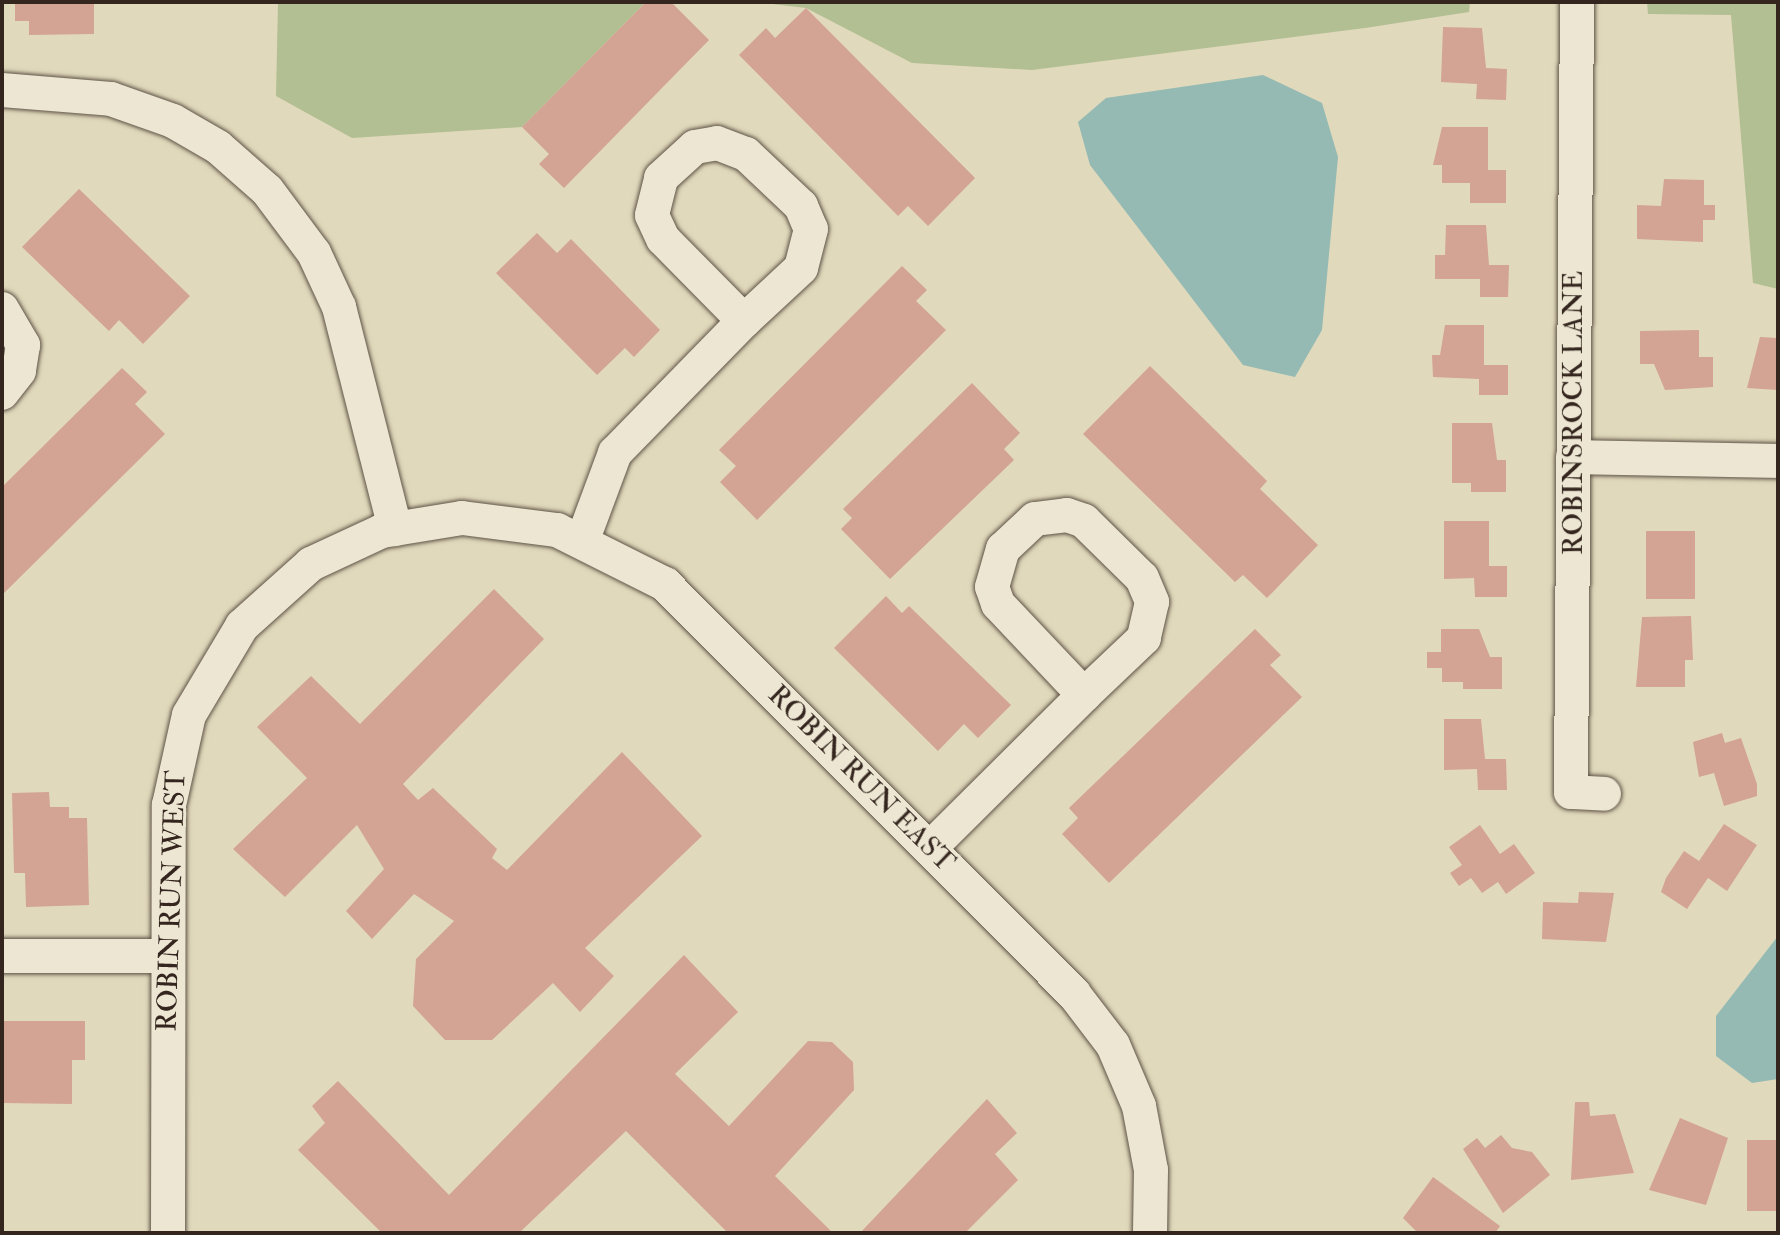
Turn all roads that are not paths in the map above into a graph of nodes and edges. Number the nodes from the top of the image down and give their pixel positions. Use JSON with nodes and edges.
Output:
{"nodes":[{"id":1,"x":1577,"y":2,"type":"edge"},
{"id":2,"x":2,"y":90,"type":"edge"},
{"id":3,"x":2,"y":309,"type":"edge"},
{"id":4,"x":744,"y":321,"type":"junction"},
{"id":5,"x":2,"y":393,"type":"edge"},
{"id":6,"x":1573,"y":457,"type":"junction"},
{"id":7,"x":1778,"y":461,"type":"edge"},
{"id":8,"x":395,"y":529,"type":"junction"},
{"id":9,"x":583,"y":539,"type":"junction"},
{"id":10,"x":1084,"y":695,"type":"junction"},
{"id":11,"x":1604,"y":794,"type":"dead end"},
{"id":12,"x":930,"y":848,"type":"junction"},
{"id":13,"x":2,"y":956,"type":"edge"},
{"id":14,"x":168,"y":956,"type":"junction"},
{"id":15,"x":168,"y":1233,"type":"edge"},
{"id":16,"x":1150,"y":1233,"type":"edge"}],
"edges":[{"from":1,"to":6,"type":"street","name":"ROBINSROCK LANE"},
{"from":2,"to":8,"type":"street"},
{"from":3,"to":5,"type":"street"},
{"from":4,"to":4,"type":"street"},
{"from":4,"to":9,"type":"street"},
{"from":6,"to":7,"type":"street"},
{"from":6,"to":11,"type":"street","name":"ROBINSROCK LANE"},
{"from":8,"to":9,"type":"street","name":"ROBIN RUN EAST"},
{"from":8,"to":14,"type":"street","name":"ROBIN RUN WEST"},
{"from":9,"to":12,"type":"street","name":"ROBIN RUN EAST"},
{"from":10,"to":10,"type":"street"},
{"from":10,"to":12,"type":"street"},
{"from":12,"to":16,"type":"street","name":"ROBIN RUN EAST"},
{"from":13,"to":14,"type":"street"},
{"from":14,"to":15,"type":"street","name":"ROBIN RUN WEST"}]}
